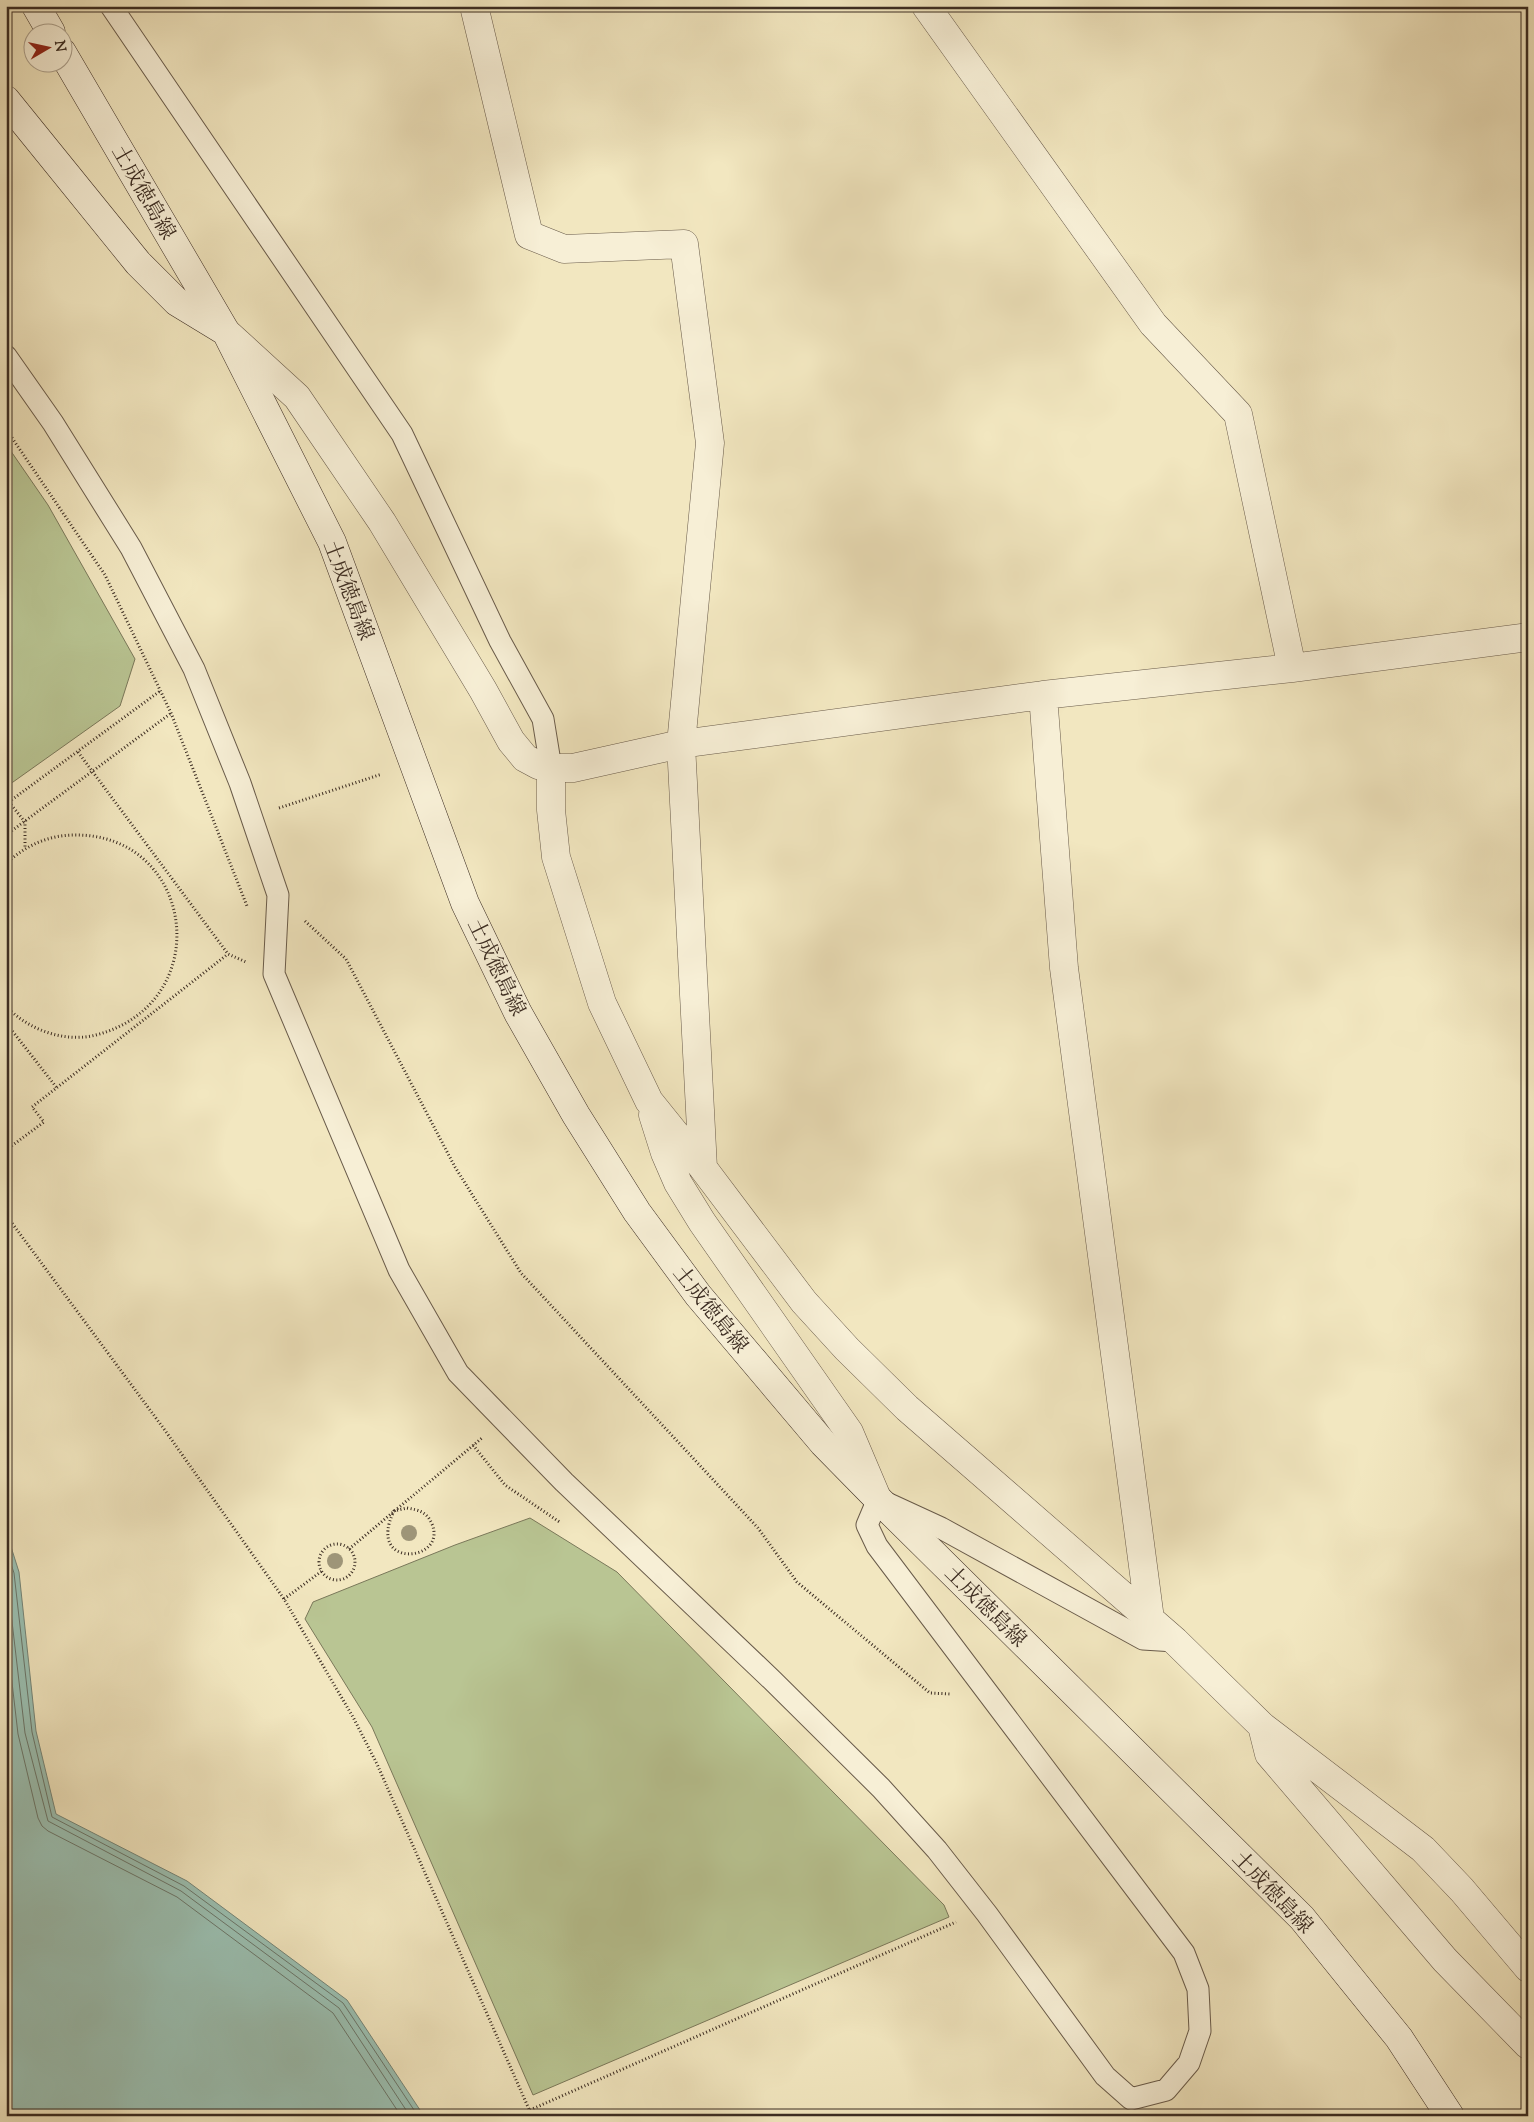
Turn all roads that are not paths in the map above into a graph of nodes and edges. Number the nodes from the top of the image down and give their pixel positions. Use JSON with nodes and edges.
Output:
{"nodes":[{"id":1,"x":36,"y":6,"type":"edge"},
{"id":2,"x":111,"y":6,"type":"edge"},
{"id":3,"x":474,"y":6,"type":"edge"},
{"id":4,"x":926,"y":6,"type":"edge"},
{"id":5,"x":45,"y":22,"type":"edge"},
{"id":6,"x":72,"y":69,"type":"edge"},
{"id":7,"x":6,"y":100,"type":"edge"},
{"id":8,"x":226,"y":332,"type":"junction"},
{"id":9,"x":6,"y":356,"type":"edge"},
{"id":10,"x":1528,"y":637,"type":"edge"},
{"id":11,"x":1292,"y":668,"type":"junction"},
{"id":12,"x":1043,"y":695,"type":"junction"},
{"id":13,"x":681,"y":744,"type":"junction"},
{"id":14,"x":551,"y":768,"type":"junction"},
{"id":15,"x":648,"y":1102,"type":"junction"},
{"id":16,"x":703,"y":1168,"type":"junction"},
{"id":17,"x":878,"y":1500,"type":"junction"},
{"id":18,"x":1150,"y":1619,"type":"junction"},
{"id":19,"x":1175,"y":1641,"type":"junction"},
{"id":20,"x":1262,"y":1726,"type":"junction"},
{"id":21,"x":1528,"y":1968,"type":"edge"},
{"id":22,"x":1528,"y":2045,"type":"edge"},
{"id":23,"x":1450,"y":2116,"type":"edge"}],
"edges":[{"from":1,"to":5,"type":"street"},
{"from":2,"to":14,"type":"lane"},
{"from":3,"to":13,"type":"street"},
{"from":4,"to":11,"type":"street"},
{"from":6,"to":8,"type":"street","name":"土成徳島線"},
{"from":7,"to":8,"type":"street","name":"土成徳島線"},
{"from":8,"to":14,"type":"street"},
{"from":8,"to":17,"type":"street","name":"土成徳島線"},
{"from":9,"to":17,"type":"lane"},
{"from":10,"to":11,"type":"street"},
{"from":11,"to":12,"type":"street"},
{"from":12,"to":13,"type":"street"},
{"from":12,"to":18,"type":"street"},
{"from":13,"to":14,"type":"street"},
{"from":13,"to":16,"type":"street"},
{"from":14,"to":15,"type":"street"},
{"from":15,"to":16,"type":"street"},
{"from":15,"to":17,"type":"street"},
{"from":16,"to":18,"type":"street"},
{"from":17,"to":19,"type":"lane"},
{"from":17,"to":23,"type":"street","name":"土成徳島線"},
{"from":18,"to":19,"type":"street"},
{"from":19,"to":20,"type":"street"},
{"from":20,"to":21,"type":"street"},
{"from":20,"to":22,"type":"street"}]}
